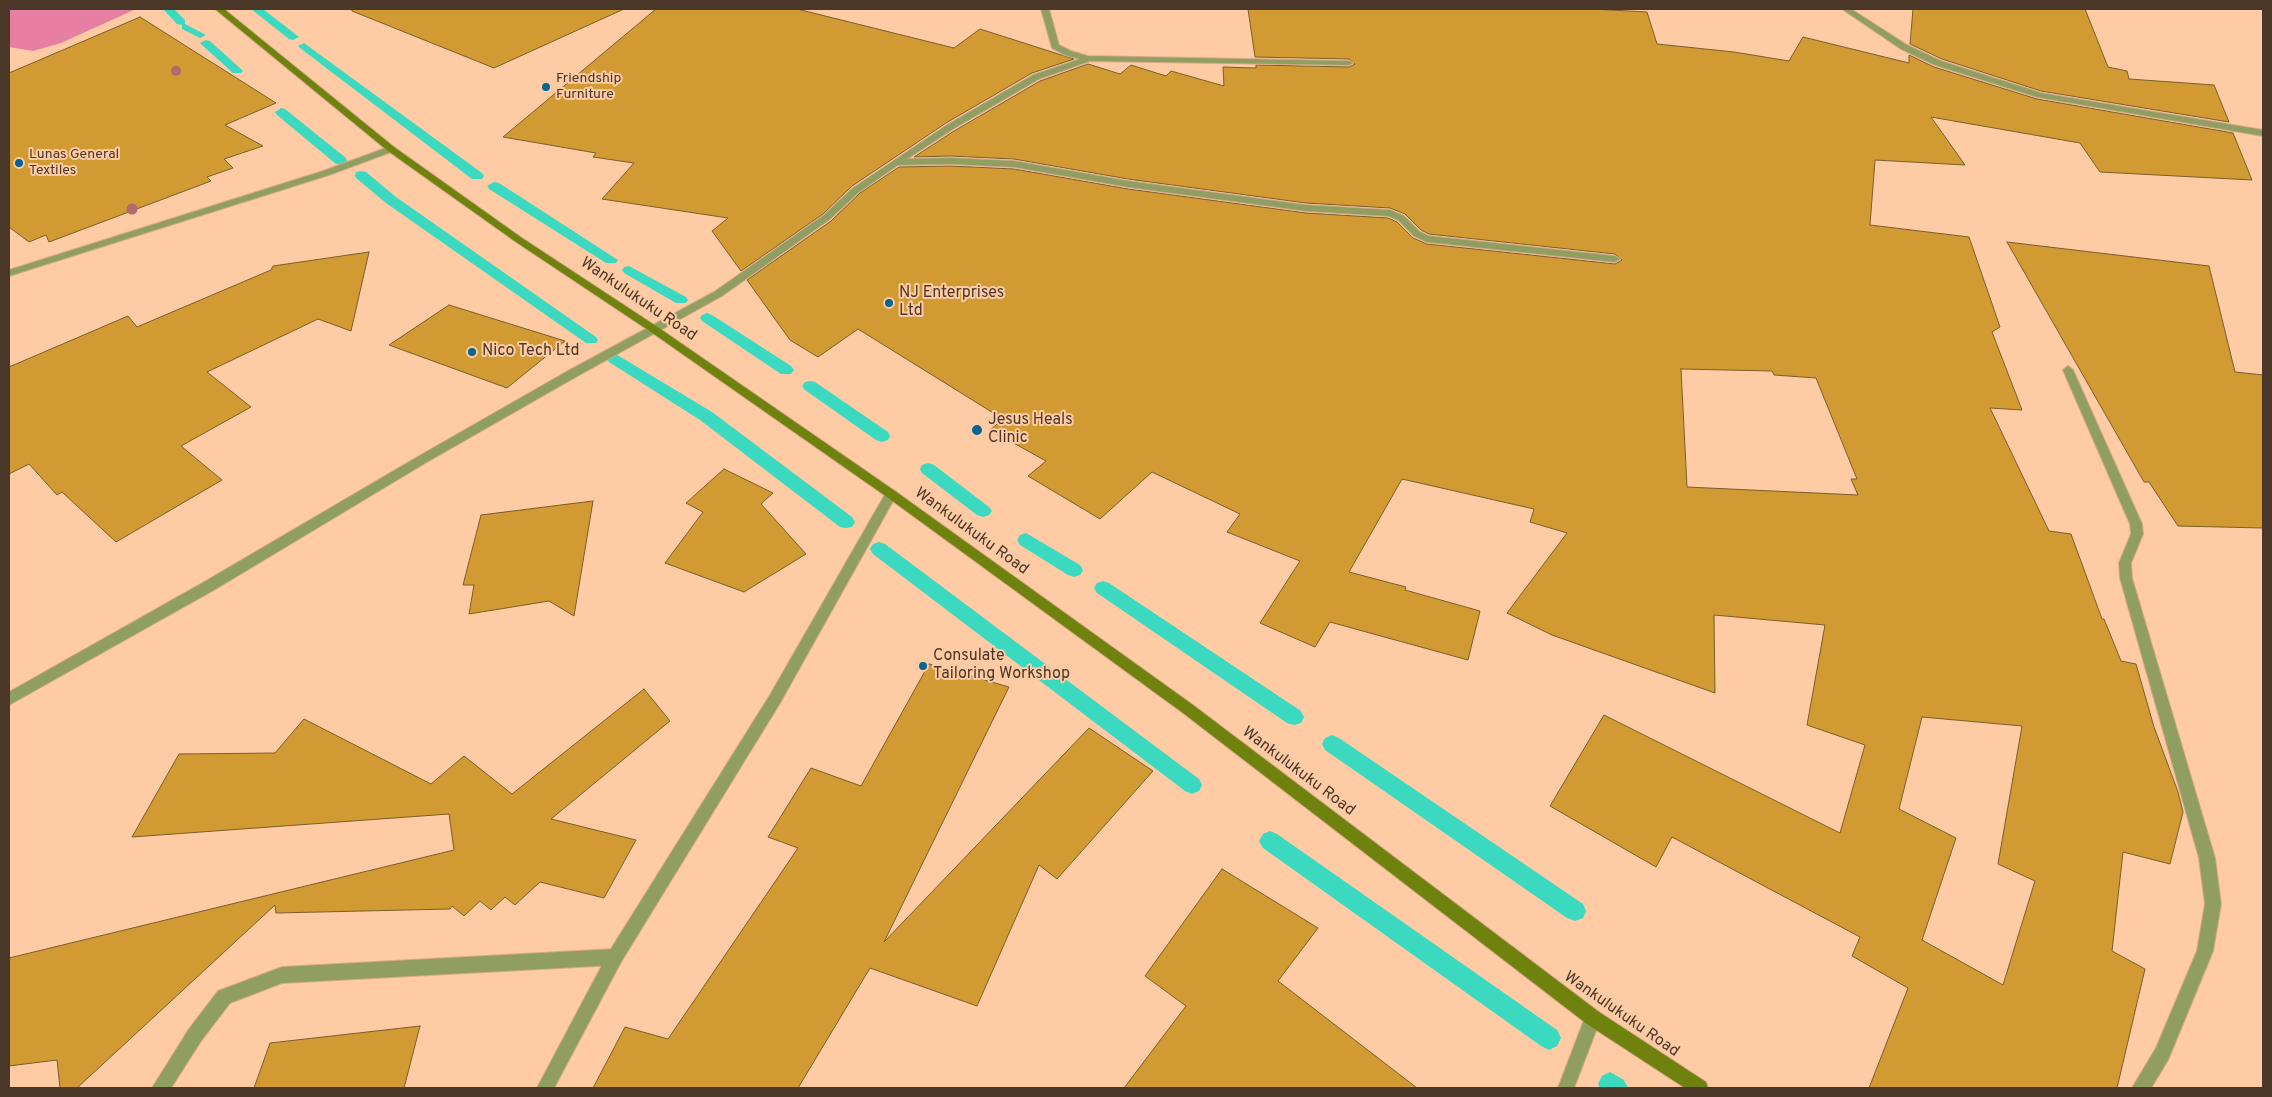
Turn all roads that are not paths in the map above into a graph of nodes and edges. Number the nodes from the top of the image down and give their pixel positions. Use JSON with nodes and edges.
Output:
{"nodes":[{"id":1,"x":219,"y":9,"type":"edge"},
{"id":2,"x":1045,"y":9,"type":"edge"},
{"id":3,"x":1846,"y":9,"type":"edge"},
{"id":4,"x":1089,"y":58,"type":"junction"},
{"id":5,"x":1349,"y":63,"type":"dead end"},
{"id":6,"x":2263,"y":133,"type":"edge"},
{"id":7,"x":391,"y":149,"type":"junction"},
{"id":8,"x":896,"y":162,"type":"junction"},
{"id":9,"x":1615,"y":259,"type":"dead end"},
{"id":10,"x":9,"y":273,"type":"edge"},
{"id":11,"x":655,"y":330,"type":"junction"},
{"id":12,"x":2068,"y":370,"type":"dead end"},
{"id":13,"x":891,"y":494,"type":"junction"},
{"id":14,"x":9,"y":699,"type":"edge"},
{"id":15,"x":615,"y":957,"type":"junction"},
{"id":16,"x":1593,"y":1018,"type":"junction"},
{"id":17,"x":161,"y":1088,"type":"edge"},
{"id":18,"x":545,"y":1088,"type":"edge"},
{"id":19,"x":1566,"y":1088,"type":"edge"},
{"id":20,"x":1700,"y":1088,"type":"edge"},
{"id":21,"x":2141,"y":1088,"type":"edge"}],
"edges":[{"from":1,"to":7,"type":"main road","name":"Wankulukuku Road"},
{"from":2,"to":4,"type":"street"},
{"from":3,"to":6,"type":"street"},
{"from":4,"to":5,"type":"street"},
{"from":4,"to":8,"type":"street"},
{"from":7,"to":10,"type":"street"},
{"from":7,"to":11,"type":"main road","name":"Wankulukuku Road"},
{"from":8,"to":9,"type":"street"},
{"from":8,"to":11,"type":"street"},
{"from":11,"to":13,"type":"main road","name":"Wankulukuku Road"},
{"from":11,"to":14,"type":"street"},
{"from":12,"to":21,"type":"street"},
{"from":13,"to":15,"type":"street"},
{"from":13,"to":16,"type":"main road","name":"Wankulukuku Road"},
{"from":15,"to":17,"type":"street"},
{"from":15,"to":18,"type":"street"},
{"from":16,"to":19,"type":"street"},
{"from":16,"to":20,"type":"main road","name":"Wankulukuku Road"}]}
